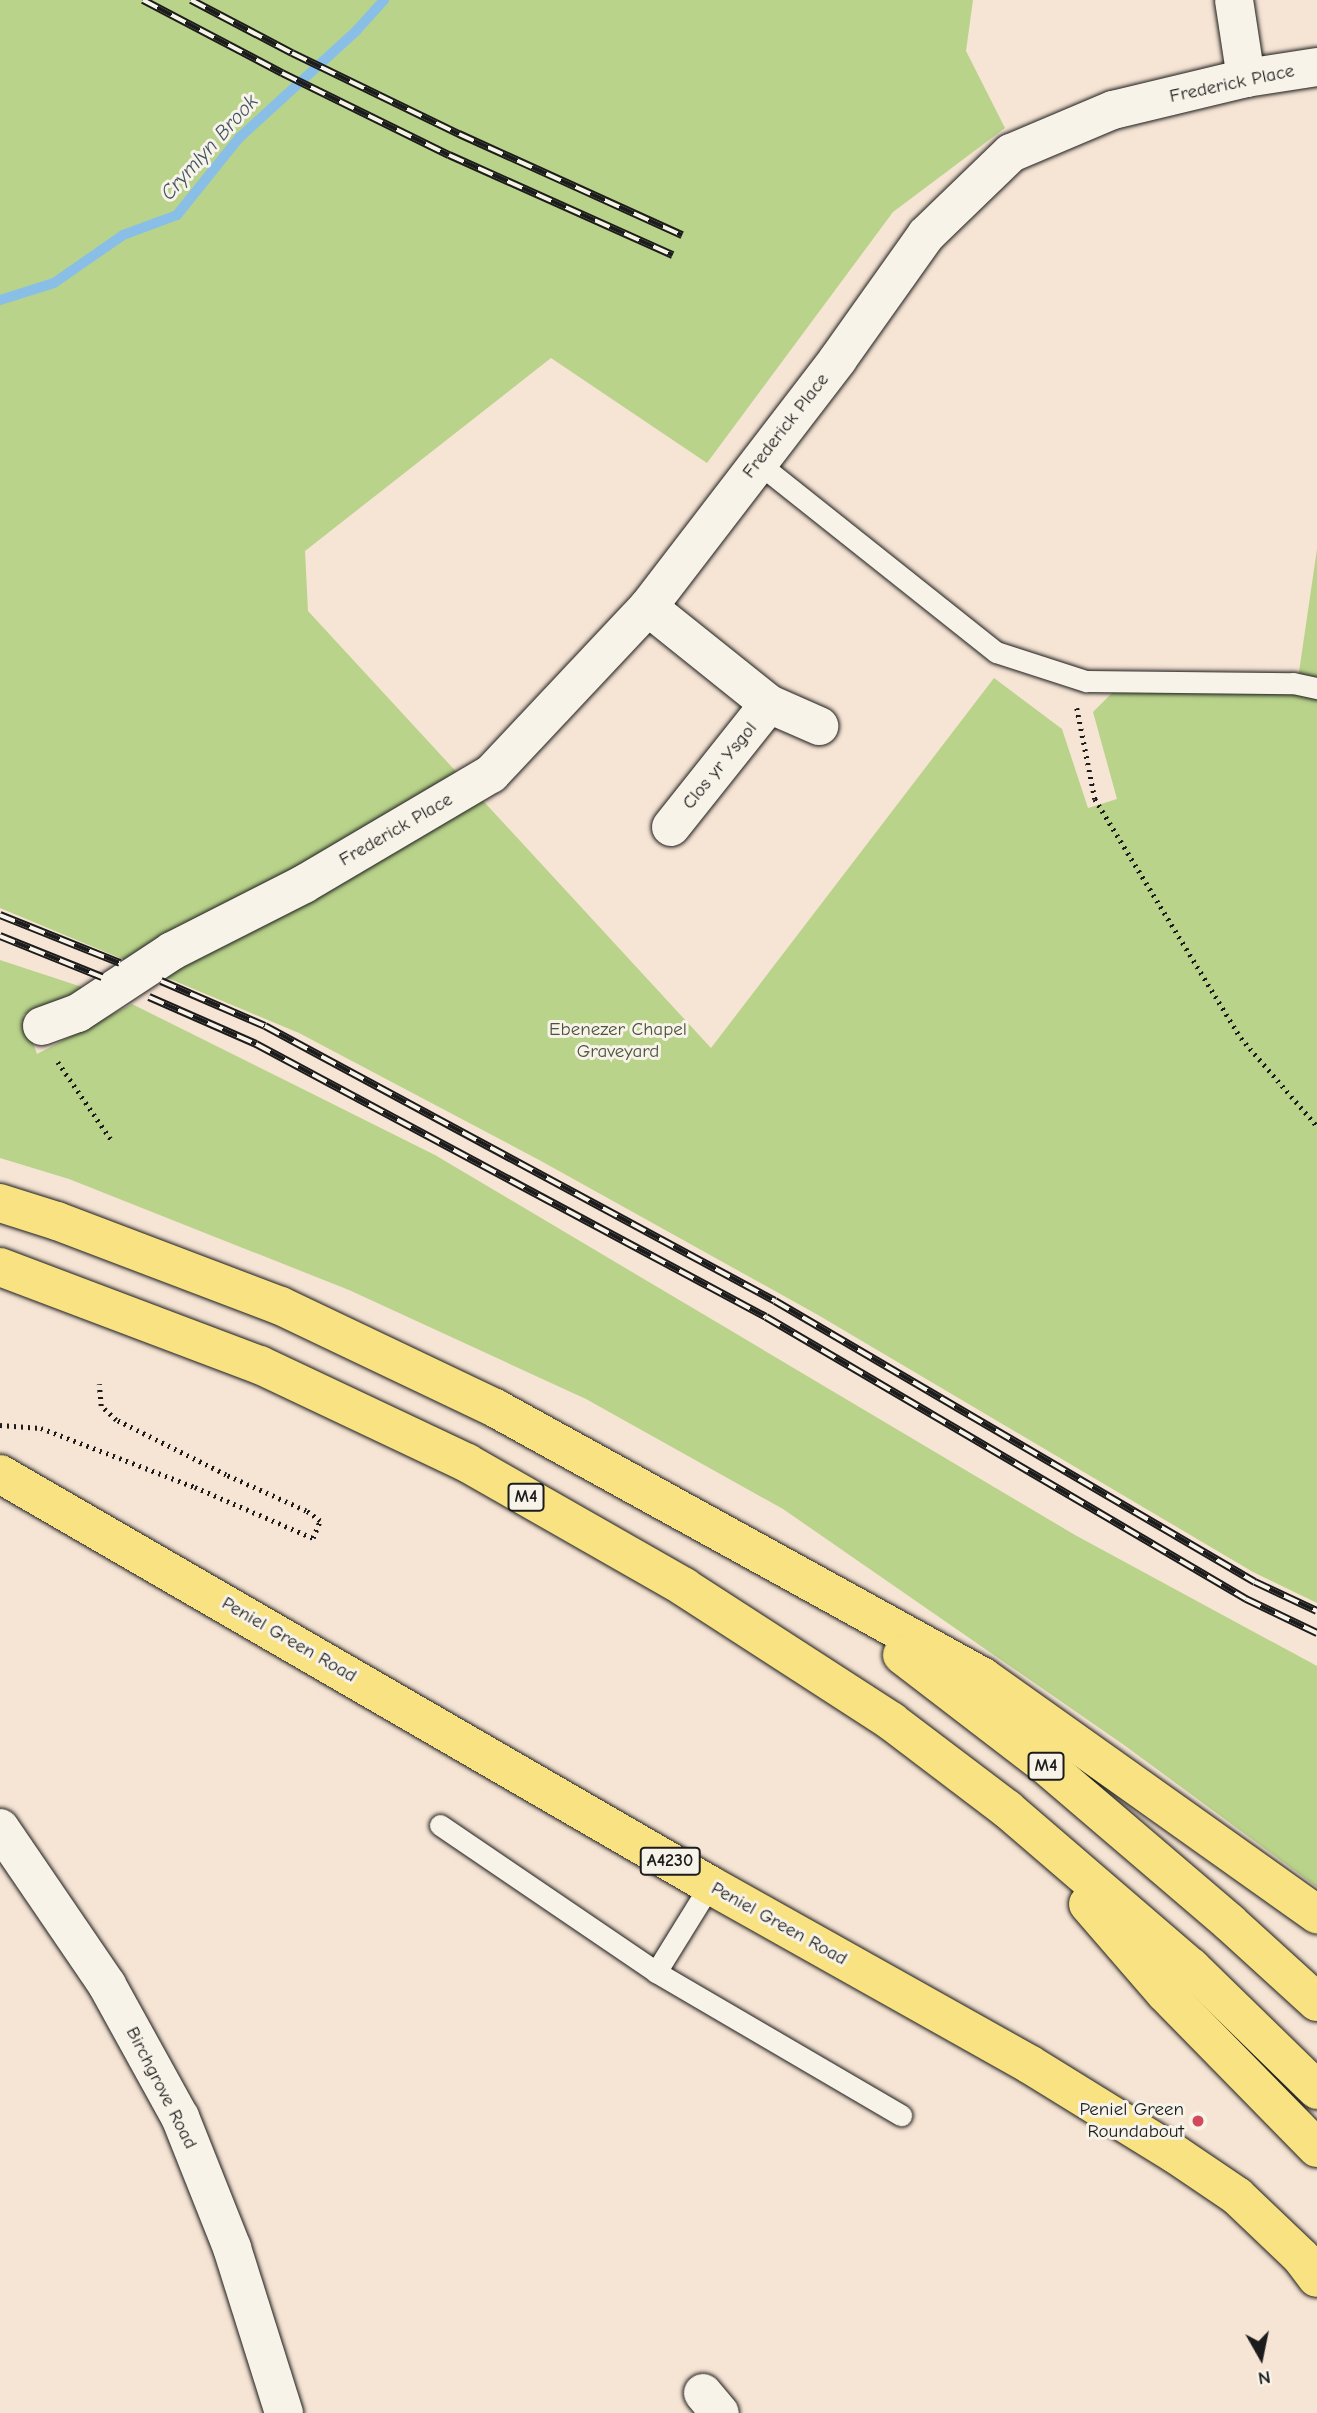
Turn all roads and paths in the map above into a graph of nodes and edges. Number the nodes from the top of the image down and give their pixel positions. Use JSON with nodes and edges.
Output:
{"nodes":[{"id":1,"x":1234,"y":0,"type":"edge"},
{"id":2,"x":1317,"y":67,"type":"edge"},
{"id":3,"x":1246,"y":78,"type":"junction"},
{"id":4,"x":757,"y":462,"type":"junction"},
{"id":5,"x":648,"y":607,"type":"junction"},
{"id":6,"x":1065,"y":675,"type":"junction"},
{"id":7,"x":1317,"y":688,"type":"edge"},
{"id":8,"x":769,"y":704,"type":"junction"},
{"id":9,"x":819,"y":726,"type":"dead end"},
{"id":10,"x":671,"y":827,"type":"dead end"},
{"id":11,"x":42,"y":1026,"type":"joint"},
{"id":12,"x":1317,"y":1126,"type":"edge"},
{"id":13,"x":113,"y":1141,"type":"dead end"},
{"id":14,"x":0,"y":1203,"type":"edge"},
{"id":15,"x":0,"y":1267,"type":"edge"},
{"id":16,"x":99,"y":1384,"type":"dead end"},
{"id":17,"x":0,"y":1425,"type":"edge"},
{"id":18,"x":0,"y":1474,"type":"edge"},
{"id":19,"x":758,"y":1552,"type":"junction"},
{"id":20,"x":1007,"y":1809,"type":"junction"},
{"id":21,"x":440,"y":1825,"type":"dead end"},
{"id":22,"x":0,"y":1828,"type":"edge"},
{"id":23,"x":710,"y":1885,"type":"junction"},
{"id":24,"x":1317,"y":1914,"type":"edge"},
{"id":25,"x":656,"y":1972,"type":"junction"},
{"id":26,"x":1317,"y":2002,"type":"edge"},
{"id":27,"x":1317,"y":2091,"type":"edge"},
{"id":28,"x":901,"y":2115,"type":"dead end"},
{"id":29,"x":1317,"y":2147,"type":"edge"},
{"id":30,"x":1317,"y":2278,"type":"edge"},
{"id":31,"x":284,"y":2413,"type":"edge"}],
"edges":[{"from":1,"to":3,"type":"street"},
{"from":2,"to":3,"type":"street","name":"Frederick Place"},
{"from":3,"to":4,"type":"street","name":"Frederick Place"},
{"from":4,"to":5,"type":"street","name":"Frederick Place"},
{"from":4,"to":6,"type":"lane"},
{"from":5,"to":8,"type":"street","name":"Clos yr Ysgol"},
{"from":5,"to":11,"type":"street","name":"Frederick Place"},
{"from":6,"to":7,"type":"lane"},
{"from":6,"to":12,"type":"path"},
{"from":8,"to":9,"type":"street","name":"Clos yr Ysgol"},
{"from":8,"to":10,"type":"street","name":"Clos yr Ysgol"},
{"from":11,"to":13,"type":"path"},
{"from":14,"to":19,"type":"main road","number":"M4"},
{"from":15,"to":20,"type":"main road","number":"M4"},
{"from":16,"to":17,"type":"path"},
{"from":18,"to":23,"type":"main road","name":"Peniel Green Road","number":"A4230"},
{"from":19,"to":24,"type":"main road","number":"M4"},
{"from":19,"to":26,"type":"main road","number":"M4"},
{"from":20,"to":27,"type":"main road","number":"M4"},
{"from":20,"to":29,"type":"main road","number":"M4"},
{"from":21,"to":25,"type":"lane"},
{"from":22,"to":31,"type":"street","name":"Birchgrove Road"},
{"from":23,"to":25,"type":"lane"},
{"from":23,"to":30,"type":"main road","name":"Peniel Green Road","number":"A4230"},
{"from":25,"to":28,"type":"lane"}]}
